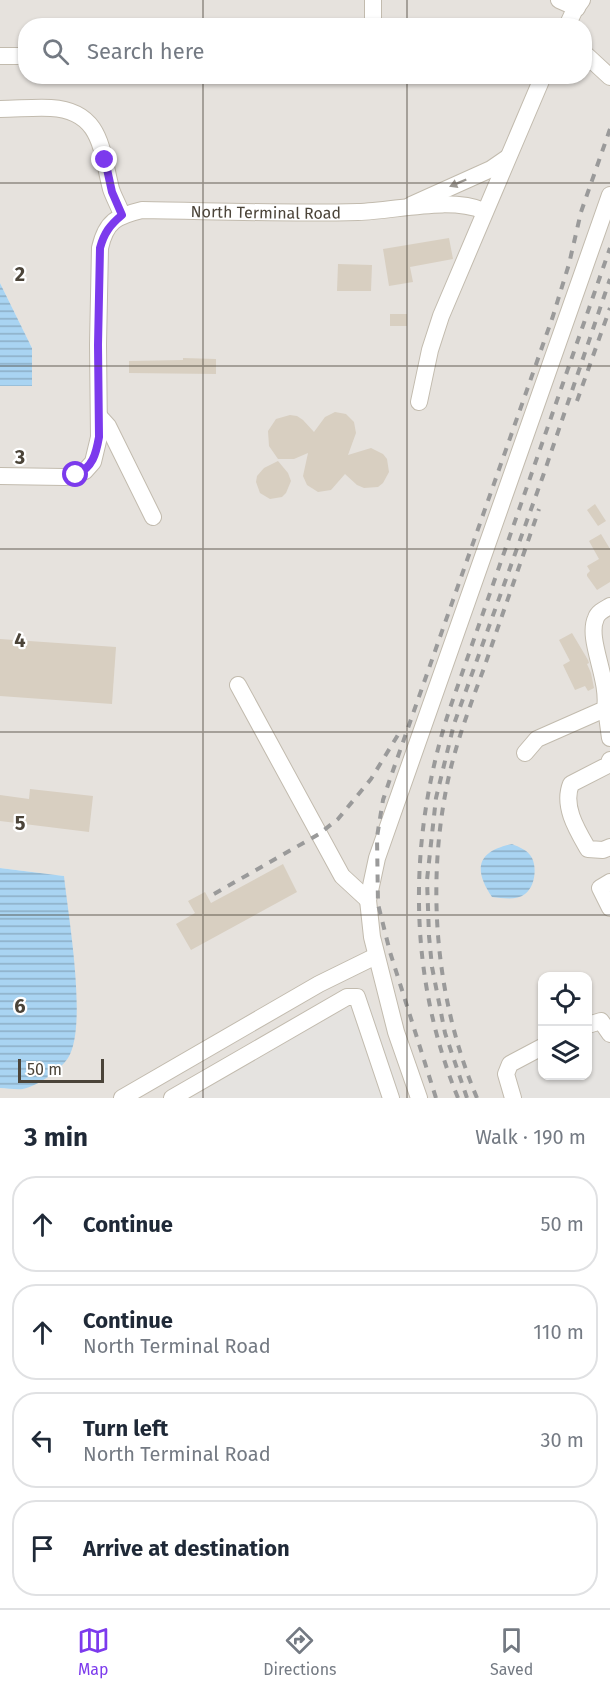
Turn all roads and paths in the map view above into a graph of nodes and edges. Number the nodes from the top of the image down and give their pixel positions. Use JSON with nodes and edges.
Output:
{"nodes":[{"id":1,"x":373,"y":0,"type":"edge"},
{"id":2,"x":559,"y":0,"type":"edge"},
{"id":3,"x":579,"y":4,"type":"edge"},
{"id":4,"x":373,"y":18,"type":"edge"},
{"id":5,"x":571,"y":18,"type":"edge"},
{"id":6,"x":0,"y":56,"type":"edge"},
{"id":7,"x":18,"y":56,"type":"edge"},
{"id":8,"x":592,"y":60,"type":"edge"},
{"id":9,"x":610,"y":77,"type":"edge"},
{"id":10,"x":539,"y":84,"type":"edge"},
{"id":11,"x":0,"y":109,"type":"edge"},
{"id":12,"x":507,"y":158,"type":"junction"},
{"id":13,"x":610,"y":195,"type":"edge"},
{"id":14,"x":409,"y":206,"type":"junction"},
{"id":15,"x":484,"y":211,"type":"junction"},
{"id":16,"x":122,"y":215,"type":"junction"},
{"id":17,"x":419,"y":402,"type":"dead end"},
{"id":18,"x":99,"y":416,"type":"junction"},
{"id":19,"x":0,"y":476,"type":"edge"},
{"id":20,"x":153,"y":517,"type":"dead end"},
{"id":21,"x":610,"y":606,"type":"edge"},
{"id":22,"x":238,"y":685,"type":"dead end"},
{"id":23,"x":606,"y":708,"type":"junction"},
{"id":24,"x":610,"y":738,"type":"edge"},
{"id":25,"x":525,"y":753,"type":"dead end"},
{"id":26,"x":610,"y":760,"type":"edge"},
{"id":27,"x":610,"y":847,"type":"edge"},
{"id":28,"x":610,"y":882,"type":"edge"},
{"id":29,"x":368,"y":900,"type":"junction"},
{"id":30,"x":610,"y":908,"type":"edge"},
{"id":31,"x":376,"y":956,"type":"junction"},
{"id":32,"x":592,"y":1024,"type":"edge"},
{"id":33,"x":610,"y":1034,"type":"edge"},
{"id":34,"x":538,"y":1050,"type":"edge"},
{"id":35,"x":122,"y":1098,"type":"edge"},
{"id":36,"x":172,"y":1098,"type":"edge"},
{"id":37,"x":392,"y":1098,"type":"edge"},
{"id":38,"x":419,"y":1098,"type":"edge"},
{"id":39,"x":513,"y":1098,"type":"edge"}],
"edges":[{"from":1,"to":4,"type":"street"},
{"from":2,"to":3,"type":"street"},
{"from":3,"to":5,"type":"street"},
{"from":6,"to":7,"type":"street"},
{"from":8,"to":9,"type":"street"},
{"from":10,"to":12,"type":"street"},
{"from":11,"to":16,"type":"street"},
{"from":12,"to":14,"type":"street","name":"North Terminal Road","one_way":true},
{"from":12,"to":15,"type":"street"},
{"from":13,"to":29,"type":"street"},
{"from":14,"to":15,"type":"street","name":"North Terminal Road"},
{"from":14,"to":16,"type":"street","name":"North Terminal Road"},
{"from":15,"to":17,"type":"street"},
{"from":16,"to":18,"type":"street"},
{"from":18,"to":19,"type":"street"},
{"from":18,"to":20,"type":"street"},
{"from":21,"to":23,"type":"street"},
{"from":22,"to":29,"type":"street"},
{"from":23,"to":24,"type":"street"},
{"from":23,"to":25,"type":"street"},
{"from":26,"to":27,"type":"street"},
{"from":28,"to":30,"type":"street"},
{"from":29,"to":31,"type":"street"},
{"from":31,"to":35,"type":"street"},
{"from":31,"to":38,"type":"street"},
{"from":32,"to":33,"type":"street"},
{"from":34,"to":39,"type":"street"},
{"from":36,"to":37,"type":"street"}]}
